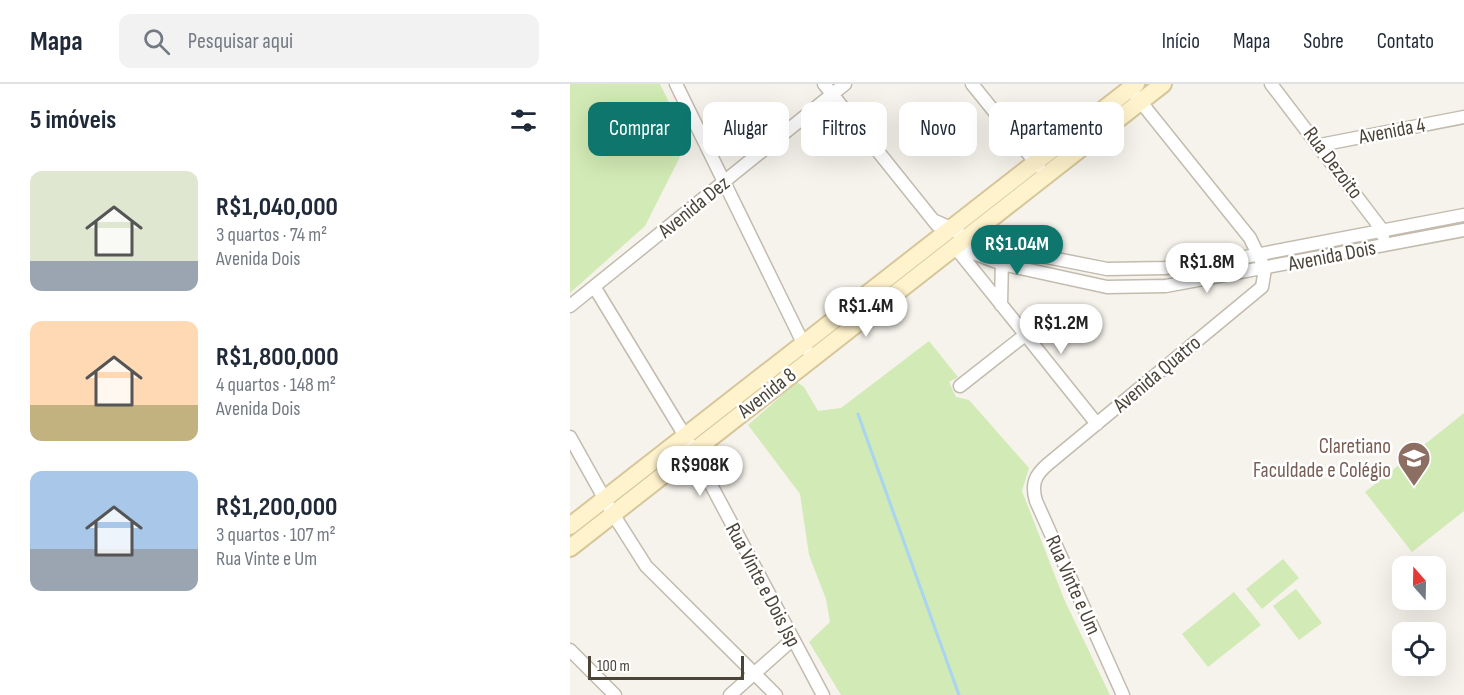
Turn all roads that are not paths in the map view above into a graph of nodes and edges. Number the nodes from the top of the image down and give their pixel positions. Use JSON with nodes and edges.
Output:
{"nodes":[{"id":1,"x":676,"y":84,"type":"edge"},
{"id":2,"x":824,"y":84,"type":"edge"},
{"id":3,"x":845,"y":84,"type":"edge"},
{"id":4,"x":972,"y":84,"type":"edge"},
{"id":5,"x":1162,"y":84,"type":"edge"},
{"id":6,"x":1271,"y":84,"type":"edge"},
{"id":7,"x":1133,"y":90,"type":"edge"},
{"id":8,"x":832,"y":94,"type":"junction"},
{"id":9,"x":1464,"y":117,"type":"edge"},
{"id":10,"x":1320,"y":145,"type":"junction"},
{"id":11,"x":1041,"y":169,"type":"junction"},
{"id":12,"x":723,"y":182,"type":"junction"},
{"id":13,"x":1464,"y":215,"type":"edge"},
{"id":14,"x":1400,"y":228,"type":"junction"},
{"id":15,"x":1464,"y":230,"type":"edge"},
{"id":16,"x":1383,"y":231,"type":"junction"},
{"id":17,"x":954,"y":237,"type":"junction"},
{"id":18,"x":1403,"y":242,"type":"junction"},
{"id":19,"x":1383,"y":247,"type":"junction"},
{"id":20,"x":1001,"y":248,"type":"junction"},
{"id":21,"x":1258,"y":255,"type":"junction"},
{"id":22,"x":1002,"y":264,"type":"junction"},
{"id":23,"x":1265,"y":269,"type":"junction"},
{"id":24,"x":595,"y":288,"type":"junction"},
{"id":25,"x":1001,"y":305,"type":"junction"},
{"id":26,"x":570,"y":306,"type":"edge"},
{"id":27,"x":1025,"y":334,"type":"junction"},
{"id":28,"x":807,"y":351,"type":"junction"},
{"id":29,"x":960,"y":386,"type":"dead end"},
{"id":30,"x":1097,"y":424,"type":"junction"},
{"id":31,"x":685,"y":436,"type":"junction"},
{"id":32,"x":570,"y":437,"type":"edge"},
{"id":33,"x":693,"y":452,"type":"junction"},
{"id":34,"x":1038,"y":473,"type":"joint"},
{"id":35,"x":605,"y":499,"type":"junction"},
{"id":36,"x":612,"y":514,"type":"junction"},
{"id":37,"x":570,"y":526,"type":"edge"},
{"id":38,"x":570,"y":548,"type":"edge"},
{"id":39,"x":792,"y":640,"type":"junction"},
{"id":40,"x":570,"y":650,"type":"edge"},
{"id":41,"x":753,"y":673,"type":"junction"},
{"id":42,"x":615,"y":695,"type":"edge"},
{"id":43,"x":730,"y":695,"type":"edge"},
{"id":44,"x":776,"y":695,"type":"edge"},
{"id":45,"x":824,"y":695,"type":"edge"},
{"id":46,"x":1122,"y":695,"type":"edge"}],
"edges":[{"from":1,"to":12,"type":"street"},
{"from":2,"to":8,"type":"street"},
{"from":3,"to":8,"type":"street","name":"Avenida Dez"},
{"from":4,"to":11,"type":"street"},
{"from":5,"to":7,"type":"street"},
{"from":6,"to":10,"type":"street","name":"Rua Dezoito"},
{"from":7,"to":11,"type":"street"},
{"from":7,"to":21,"type":"street"},
{"from":8,"to":12,"type":"street","name":"Avenida Dez"},
{"from":8,"to":17,"type":"street"},
{"from":9,"to":10,"type":"street","name":"Avenida 4"},
{"from":10,"to":16,"type":"street","name":"Rua Dezoito"},
{"from":11,"to":17,"type":"street"},
{"from":12,"to":24,"type":"street","name":"Avenida Dez"},
{"from":12,"to":28,"type":"street"},
{"from":13,"to":14,"type":"street","name":"Avenida Dois"},
{"from":14,"to":16,"type":"street","name":"Avenida Dois"},
{"from":14,"to":18,"type":"street"},
{"from":15,"to":18,"type":"street","name":"Avenida Dois"},
{"from":16,"to":19,"type":"street"},
{"from":16,"to":21,"type":"street","name":"Avenida Dois"},
{"from":17,"to":20,"type":"street","name":"Avenida Dois"},
{"from":17,"to":22,"type":"street","name":"Avenida Dois"},
{"from":17,"to":25,"type":"street"},
{"from":17,"to":28,"type":"street"},
{"from":18,"to":19,"type":"street","name":"Avenida Dois"},
{"from":19,"to":23,"type":"street","name":"Avenida Dois"},
{"from":20,"to":21,"type":"street","name":"Avenida Dois"},
{"from":20,"to":22,"type":"street"},
{"from":21,"to":23,"type":"street"},
{"from":22,"to":23,"type":"street","name":"Avenida Dois"},
{"from":22,"to":25,"type":"street"},
{"from":23,"to":30,"type":"street","name":"Avenida Quatro"},
{"from":24,"to":26,"type":"street","name":"Avenida Dez"},
{"from":24,"to":31,"type":"street","name":"Rua Vinte e Dois Jsp"},
{"from":25,"to":27,"type":"street"},
{"from":27,"to":29,"type":"street"},
{"from":27,"to":30,"type":"street"},
{"from":28,"to":31,"type":"street"},
{"from":28,"to":33,"type":"street","name":"Avenida 8"},
{"from":30,"to":34,"type":"street","name":"Avenida Quatro"},
{"from":31,"to":33,"type":"street","name":"Rua Vinte e Dois Jsp"},
{"from":31,"to":35,"type":"street"},
{"from":32,"to":35,"type":"street"},
{"from":33,"to":36,"type":"street","name":"Avenida 8"},
{"from":33,"to":39,"type":"street","name":"Rua Vinte e Dois Jsp"},
{"from":34,"to":46,"type":"street","name":"Rua Vinte e Um"},
{"from":35,"to":36,"type":"street"},
{"from":35,"to":37,"type":"street"},
{"from":36,"to":38,"type":"street","name":"Avenida 8"},
{"from":36,"to":41,"type":"street"},
{"from":39,"to":41,"type":"street"},
{"from":39,"to":45,"type":"street","name":"Rua Vinte e Dois Jsp"},
{"from":40,"to":42,"type":"street"},
{"from":41,"to":43,"type":"street"},
{"from":41,"to":44,"type":"street"}]}
